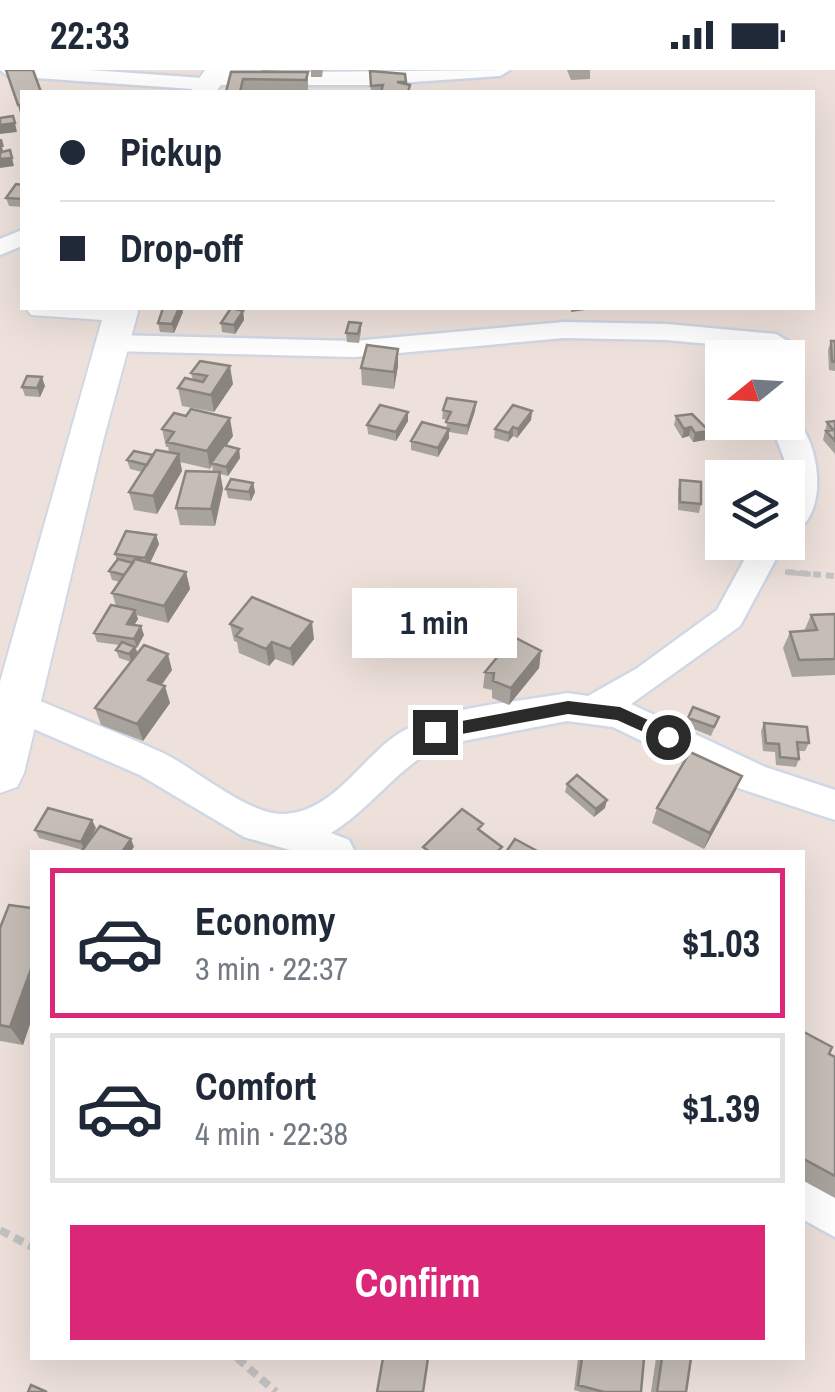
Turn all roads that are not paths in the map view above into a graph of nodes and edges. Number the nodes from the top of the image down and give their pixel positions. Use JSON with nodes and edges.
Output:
{"nodes":[{"id":1,"x":8,"y":70,"type":"edge"},
{"id":2,"x":500,"y":70,"type":"edge"},
{"id":3,"x":210,"y":81,"type":"edge"},
{"id":4,"x":46,"y":310,"type":"edge"},
{"id":5,"x":118,"y":320,"type":"edge"},
{"id":6,"x":754,"y":340,"type":"edge"},
{"id":7,"x":805,"y":466,"type":"edge"},
{"id":8,"x":805,"y":497,"type":"edge"},
{"id":9,"x":759,"y":560,"type":"edge"},
{"id":10,"x":16,"y":706,"type":"junction"},
{"id":11,"x":595,"y":709,"type":"junction"},
{"id":12,"x":0,"y":773,"type":"edge"},
{"id":13,"x":835,"y":806,"type":"edge"},
{"id":14,"x":286,"y":830,"type":"junction"},
{"id":15,"x":331,"y":850,"type":"edge"},
{"id":16,"x":805,"y":1192,"type":"edge"},
{"id":17,"x":835,"y":1214,"type":"edge"}],
"edges":[{"from":1,"to":3,"type":"street"},
{"from":2,"to":3,"type":"street"},
{"from":4,"to":5,"type":"street"},
{"from":5,"to":6,"type":"street"},
{"from":5,"to":10,"type":"street"},
{"from":7,"to":8,"type":"street"},
{"from":9,"to":11,"type":"street"},
{"from":10,"to":12,"type":"street"},
{"from":10,"to":14,"type":"street"},
{"from":11,"to":13,"type":"street"},
{"from":11,"to":14,"type":"street"},
{"from":14,"to":15,"type":"street"},
{"from":16,"to":17,"type":"street"}]}
